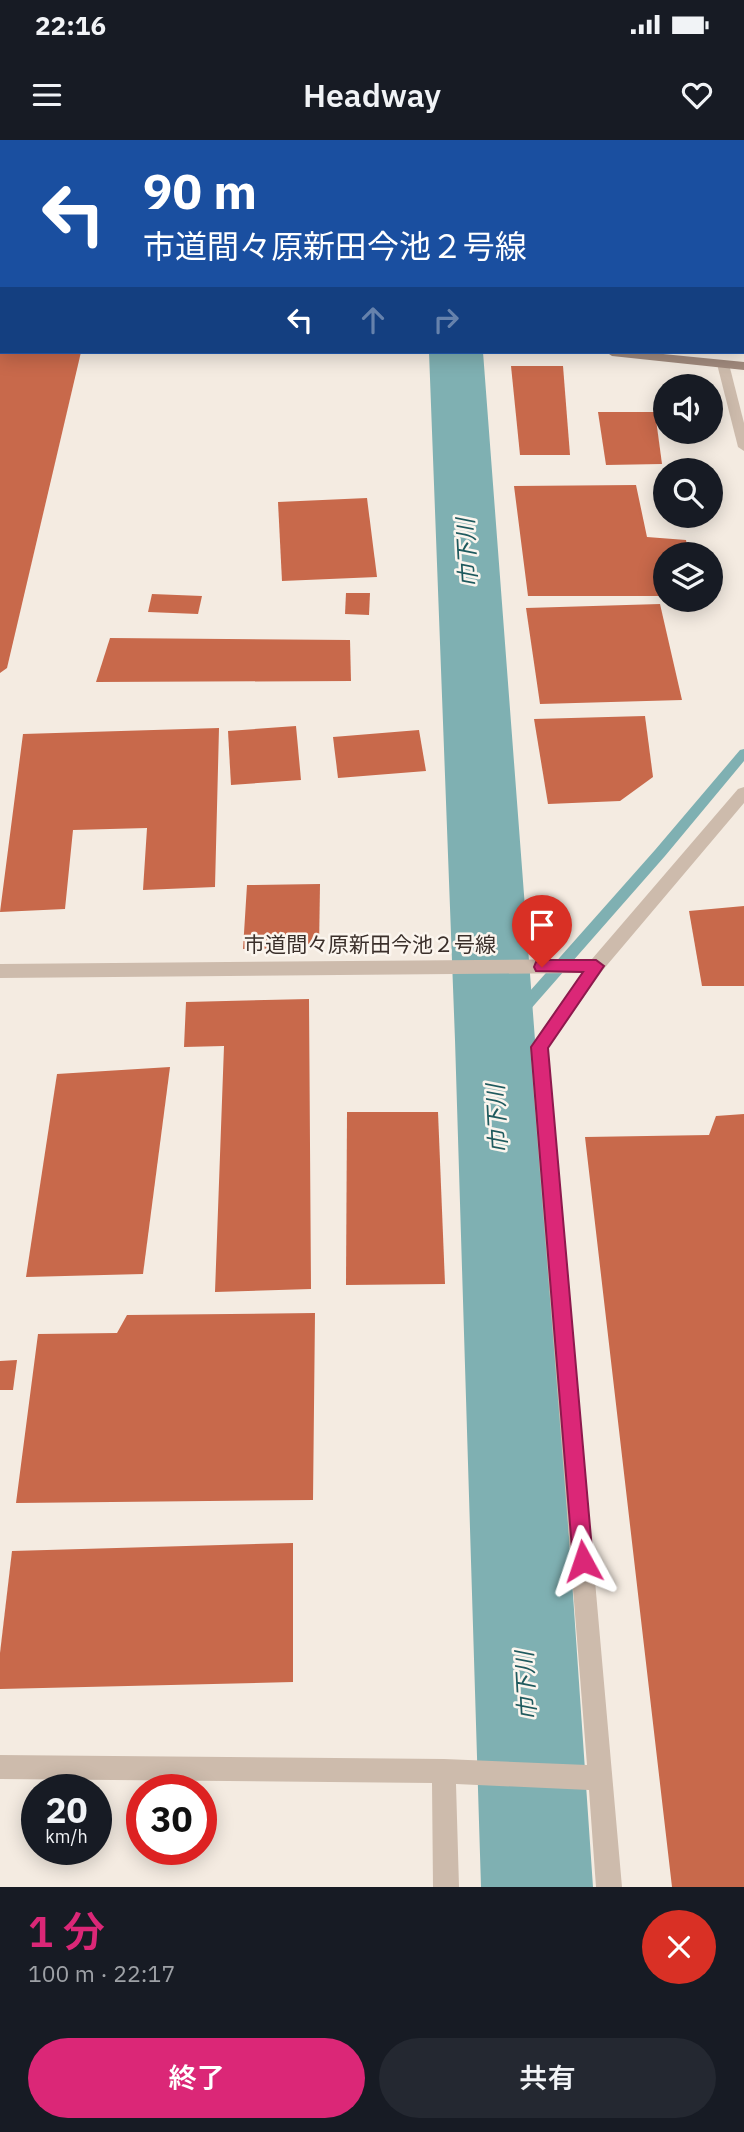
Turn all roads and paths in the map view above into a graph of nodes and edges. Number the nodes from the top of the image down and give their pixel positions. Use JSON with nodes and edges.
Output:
{"nodes":[{"id":1,"x":630,"y":354,"type":"edge"},
{"id":2,"x":723,"y":364,"type":"junction"},
{"id":3,"x":744,"y":366,"type":"edge"},
{"id":4,"x":744,"y":447,"type":"edge"},
{"id":5,"x":744,"y":793,"type":"edge"},
{"id":6,"x":596,"y":966,"type":"junction"},
{"id":7,"x":0,"y":971,"type":"edge"},
{"id":8,"x":0,"y":1767,"type":"edge"},
{"id":9,"x":444,"y":1771,"type":"junction"},
{"id":10,"x":601,"y":1778,"type":"junction"},
{"id":11,"x":446,"y":1887,"type":"edge"},
{"id":12,"x":610,"y":1887,"type":"edge"}],
"edges":[{"from":1,"to":2,"type":"street"},
{"from":2,"to":3,"type":"street"},
{"from":2,"to":4,"type":"street"},
{"from":5,"to":6,"type":"street"},
{"from":6,"to":7,"type":"street","name":"市道間々原新田今池２号線"},
{"from":6,"to":10,"type":"street"},
{"from":8,"to":9,"type":"street"},
{"from":9,"to":10,"type":"street"},
{"from":9,"to":11,"type":"street"},
{"from":10,"to":12,"type":"street"}]}
